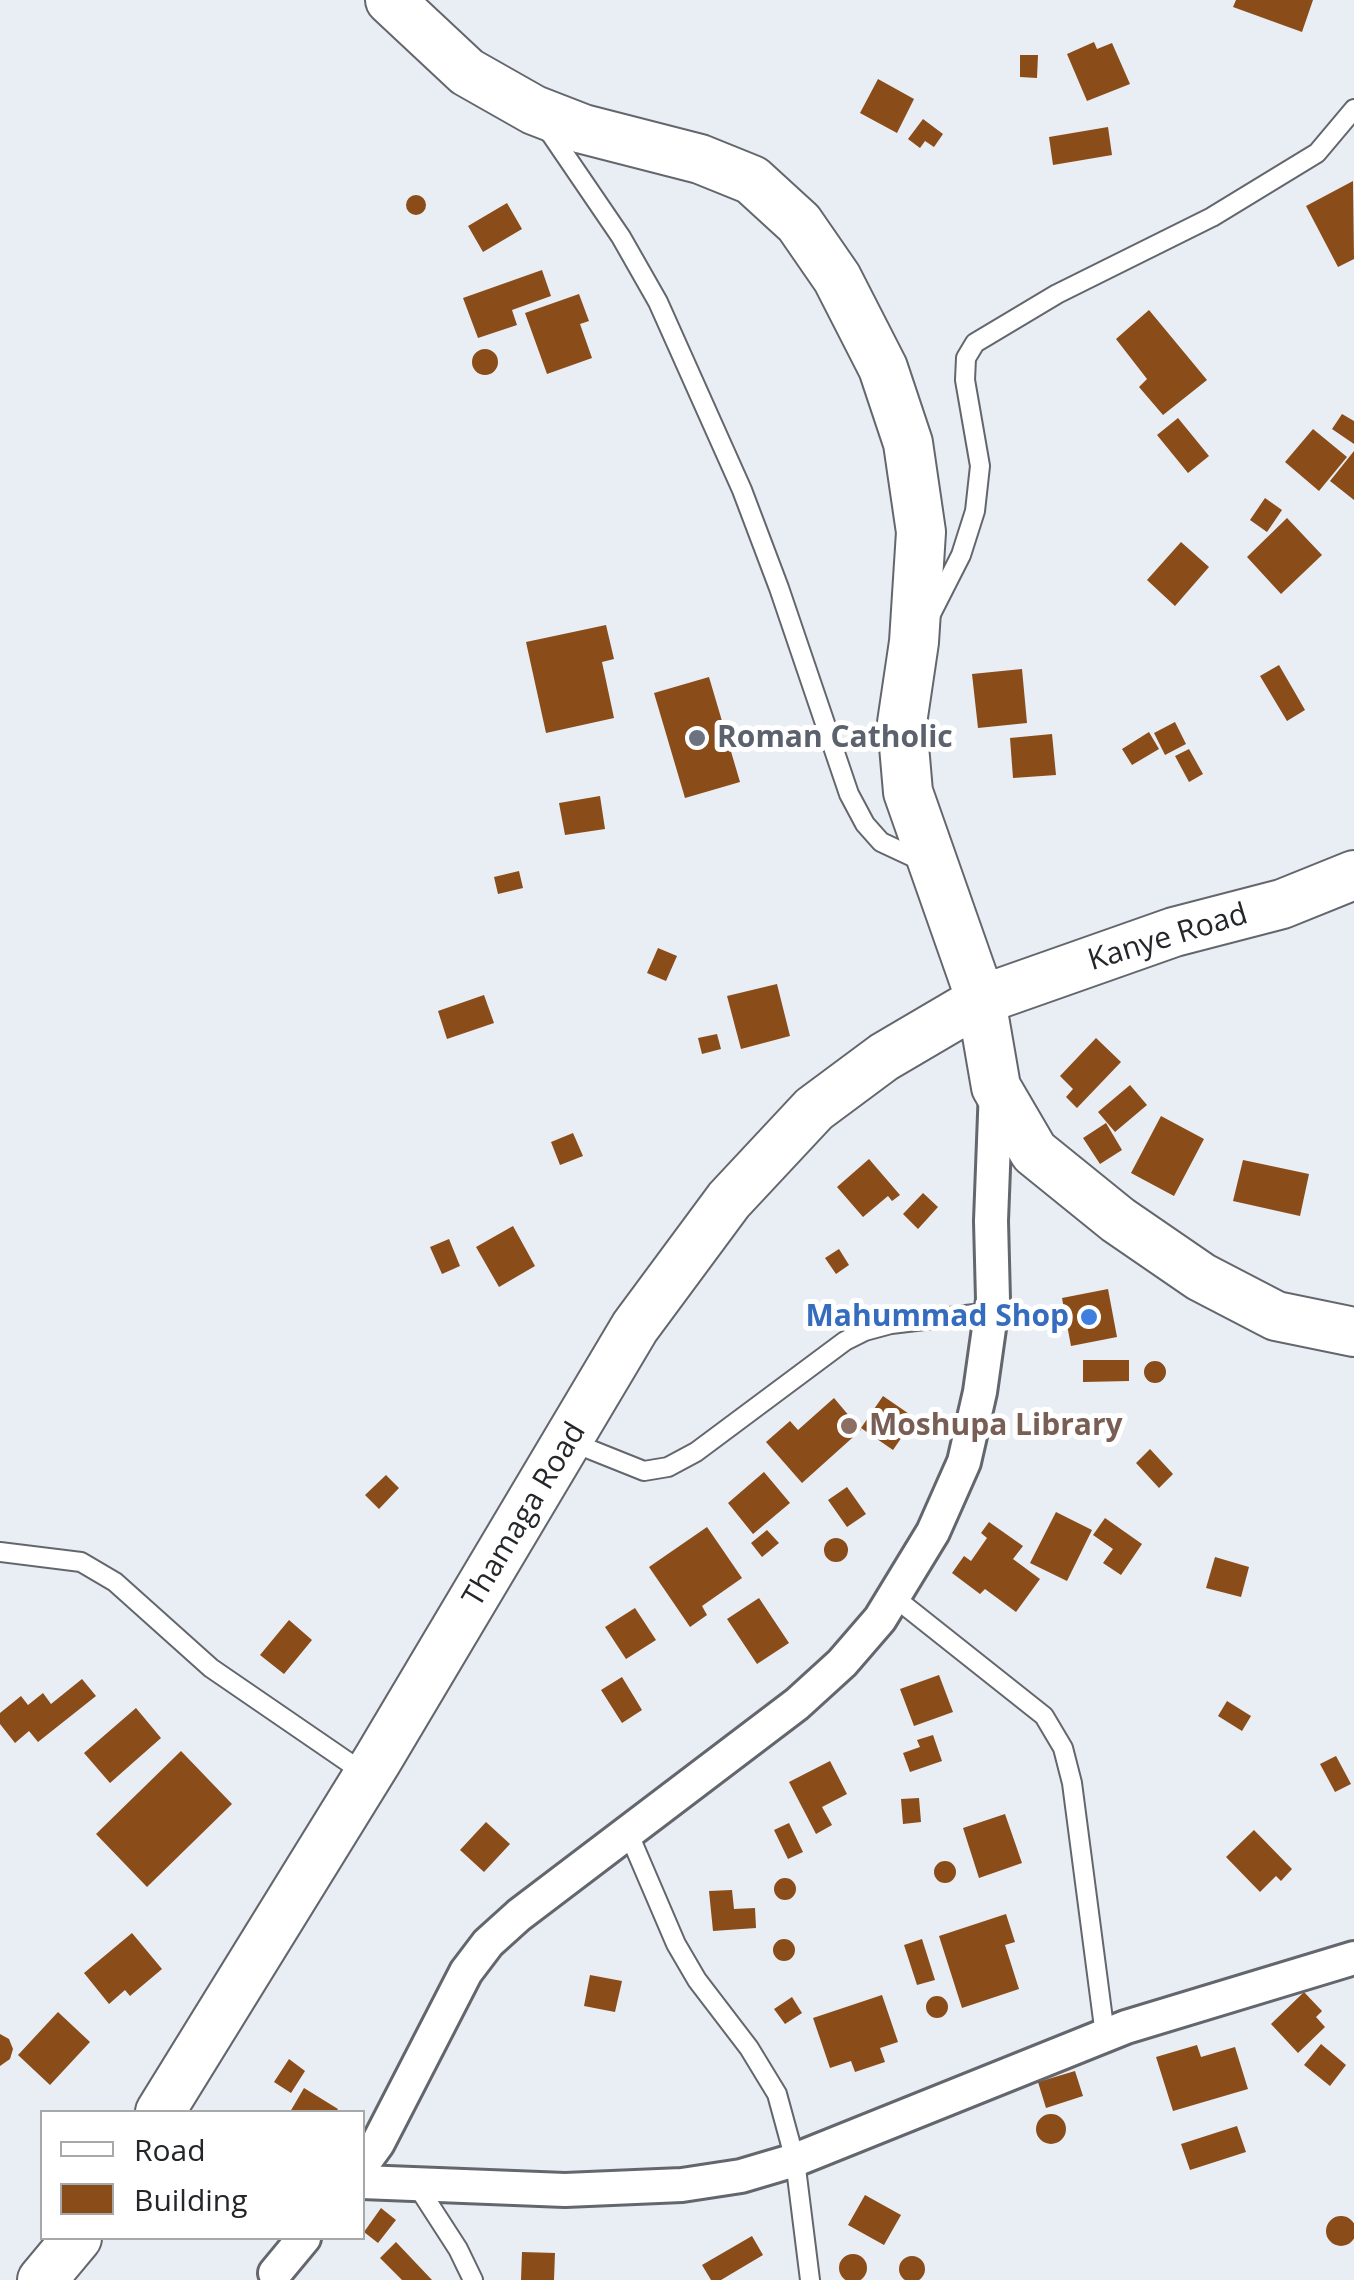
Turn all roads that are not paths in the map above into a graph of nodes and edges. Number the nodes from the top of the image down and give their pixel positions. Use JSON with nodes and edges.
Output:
{"nodes":[{"id":1,"x":390,"y":0,"type":"edge"},
{"id":2,"x":1354,"y":109,"type":"edge"},
{"id":3,"x":534,"y":110,"type":"junction"},
{"id":4,"x":914,"y":642,"type":"junction"},
{"id":5,"x":932,"y":866,"type":"junction"},
{"id":6,"x":1354,"y":874,"type":"edge"},
{"id":7,"x":981,"y":1000,"type":"junction"},
{"id":8,"x":996,"y":1086,"type":"junction"},
{"id":9,"x":992,"y":1312,"type":"junction"},
{"id":10,"x":1354,"y":1332,"type":"edge"},
{"id":11,"x":569,"y":1442,"type":"junction"},
{"id":12,"x":0,"y":1552,"type":"edge"},
{"id":13,"x":894,"y":1597,"type":"junction"},
{"id":14,"x":368,"y":1775,"type":"junction"},
{"id":15,"x":628,"y":1832,"type":"junction"},
{"id":16,"x":1354,"y":1958,"type":"edge"},
{"id":17,"x":1105,"y":2034,"type":"junction"},
{"id":18,"x":161,"y":2110,"type":"edge"},
{"id":19,"x":796,"y":2160,"type":"junction"},
{"id":20,"x":365,"y":2161,"type":"edge"},
{"id":21,"x":365,"y":2182,"type":"edge"},
{"id":22,"x":415,"y":2184,"type":"junction"},
{"id":23,"x":75,"y":2240,"type":"edge"},
{"id":24,"x":265,"y":2240,"type":"edge"},
{"id":25,"x":302,"y":2240,"type":"edge"},
{"id":26,"x":274,"y":2276,"type":"edge"},
{"id":27,"x":42,"y":2280,"type":"edge"},
{"id":28,"x":474,"y":2280,"type":"edge"},
{"id":29,"x":810,"y":2280,"type":"edge"}],
"edges":[{"from":1,"to":3,"type":"main road"},
{"from":2,"to":4,"type":"lane"},
{"from":3,"to":4,"type":"main road"},
{"from":3,"to":5,"type":"lane"},
{"from":4,"to":5,"type":"main road"},
{"from":5,"to":7,"type":"main road"},
{"from":6,"to":7,"type":"main road","name":"Kanye Road"},
{"from":7,"to":8,"type":"main road"},
{"from":7,"to":11,"type":"main road","name":"Thamaga Road"},
{"from":8,"to":9,"type":"street"},
{"from":8,"to":10,"type":"main road"},
{"from":9,"to":11,"type":"lane"},
{"from":9,"to":13,"type":"street"},
{"from":11,"to":14,"type":"main road","name":"Thamaga Road"},
{"from":12,"to":14,"type":"lane"},
{"from":13,"to":15,"type":"street"},
{"from":13,"to":17,"type":"lane"},
{"from":14,"to":18,"type":"main road","name":"Thamaga Road"},
{"from":15,"to":19,"type":"lane"},
{"from":15,"to":20,"type":"street"},
{"from":16,"to":17,"type":"street"},
{"from":17,"to":19,"type":"street"},
{"from":19,"to":22,"type":"street"},
{"from":19,"to":29,"type":"lane"},
{"from":21,"to":22,"type":"street"},
{"from":22,"to":28,"type":"lane"},
{"from":23,"to":27,"type":"main road"},
{"from":24,"to":26,"type":"street"},
{"from":25,"to":26,"type":"street"}]}
